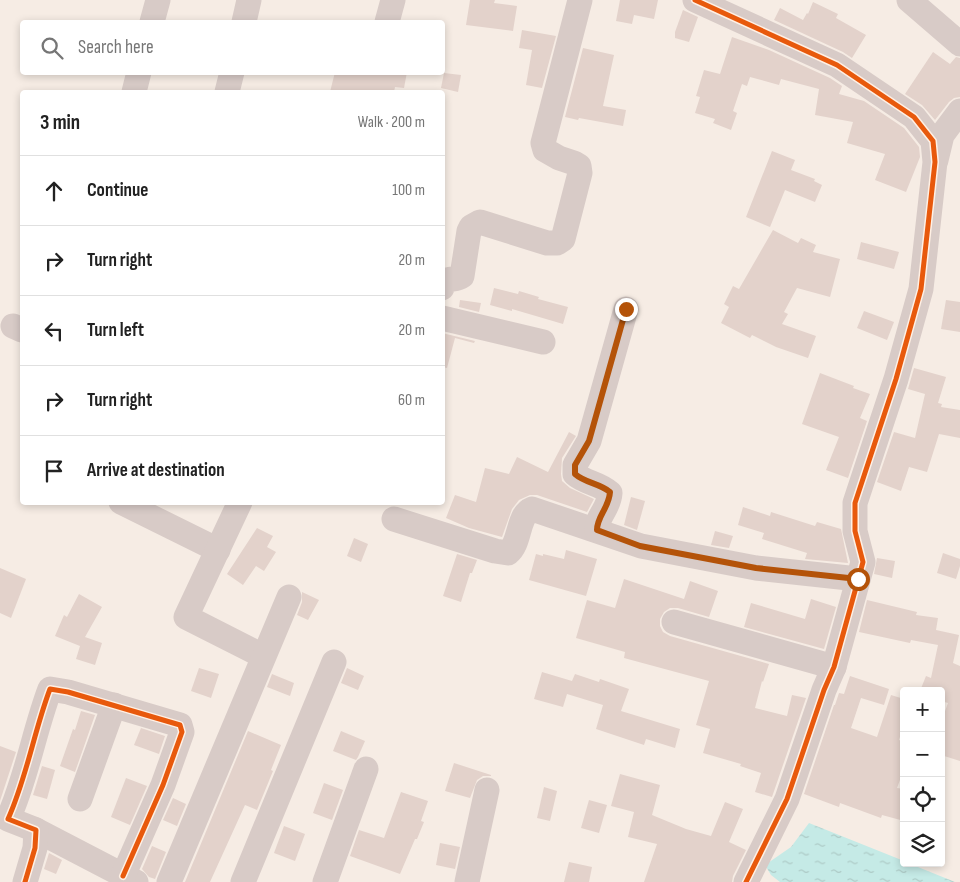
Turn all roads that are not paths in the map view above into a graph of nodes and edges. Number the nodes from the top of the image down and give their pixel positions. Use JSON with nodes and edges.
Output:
{"nodes":[{"id":1,"x":158,"y":0,"type":"edge"},
{"id":2,"x":249,"y":0,"type":"edge"},
{"id":3,"x":393,"y":0,"type":"edge"},
{"id":4,"x":580,"y":0,"type":"edge"},
{"id":5,"x":695,"y":0,"type":"edge"},
{"id":6,"x":910,"y":0,"type":"edge"},
{"id":7,"x":153,"y":20,"type":"edge"},
{"id":8,"x":244,"y":20,"type":"edge"},
{"id":9,"x":388,"y":20,"type":"edge"},
{"id":10,"x":960,"y":44,"type":"edge"},
{"id":11,"x":138,"y":75,"type":"edge"},
{"id":12,"x":231,"y":75,"type":"edge"},
{"id":13,"x":134,"y":90,"type":"edge"},
{"id":14,"x":228,"y":90,"type":"edge"},
{"id":15,"x":960,"y":111,"type":"edge"},
{"id":16,"x":935,"y":162,"type":"junction"},
{"id":17,"x":445,"y":282,"type":"edge"},
{"id":18,"x":626,"y":309,"type":"dead end"},
{"id":19,"x":445,"y":319,"type":"edge"},
{"id":20,"x":543,"y":342,"type":"dead end"},
{"id":21,"x":127,"y":505,"type":"edge"},
{"id":22,"x":239,"y":505,"type":"edge"},
{"id":23,"x":394,"y":520,"type":"dead end"},
{"id":24,"x":597,"y":530,"type":"junction"},
{"id":25,"x":218,"y":550,"type":"junction"},
{"id":26,"x":858,"y":579,"type":"junction"},
{"id":27,"x":289,"y":597,"type":"dead end"},
{"id":28,"x":674,"y":622,"type":"dead end"},
{"id":29,"x":263,"y":656,"type":"junction"},
{"id":30,"x":334,"y":662,"type":"dead end"},
{"id":31,"x":834,"y":667,"type":"junction"},
{"id":32,"x":114,"y":705,"type":"junction"},
{"id":33,"x":366,"y":770,"type":"dead end"},
{"id":34,"x":487,"y":790,"type":"dead end"},
{"id":35,"x":80,"y":799,"type":"dead end"},
{"id":36,"x":4,"y":817,"type":"edge"},
{"id":37,"x":36,"y":830,"type":"junction"},
{"id":38,"x":130,"y":879,"type":"edge"},
{"id":39,"x":25,"y":882,"type":"edge"},
{"id":40,"x":169,"y":882,"type":"edge"},
{"id":41,"x":243,"y":882,"type":"edge"},
{"id":42,"x":325,"y":882,"type":"edge"},
{"id":43,"x":467,"y":882,"type":"edge"},
{"id":44,"x":746,"y":882,"type":"edge"}],
"edges":[{"from":1,"to":7,"type":"street"},
{"from":2,"to":8,"type":"street"},
{"from":3,"to":9,"type":"street"},
{"from":4,"to":17,"type":"street"},
{"from":5,"to":16,"type":"street"},
{"from":6,"to":10,"type":"street"},
{"from":11,"to":13,"type":"street"},
{"from":12,"to":14,"type":"street"},
{"from":15,"to":16,"type":"street"},
{"from":16,"to":26,"type":"street"},
{"from":18,"to":24,"type":"street"},
{"from":19,"to":20,"type":"street"},
{"from":21,"to":25,"type":"street"},
{"from":22,"to":25,"type":"street"},
{"from":23,"to":24,"type":"street"},
{"from":24,"to":26,"type":"street"},
{"from":25,"to":29,"type":"street"},
{"from":26,"to":31,"type":"street"},
{"from":27,"to":29,"type":"street"},
{"from":28,"to":31,"type":"street"},
{"from":29,"to":40,"type":"street"},
{"from":30,"to":41,"type":"street"},
{"from":31,"to":44,"type":"street"},
{"from":32,"to":35,"type":"street"},
{"from":32,"to":36,"type":"street"},
{"from":32,"to":38,"type":"street"},
{"from":33,"to":42,"type":"street"},
{"from":34,"to":43,"type":"street"},
{"from":36,"to":37,"type":"street"},
{"from":37,"to":38,"type":"street"},
{"from":37,"to":39,"type":"street"}]}
